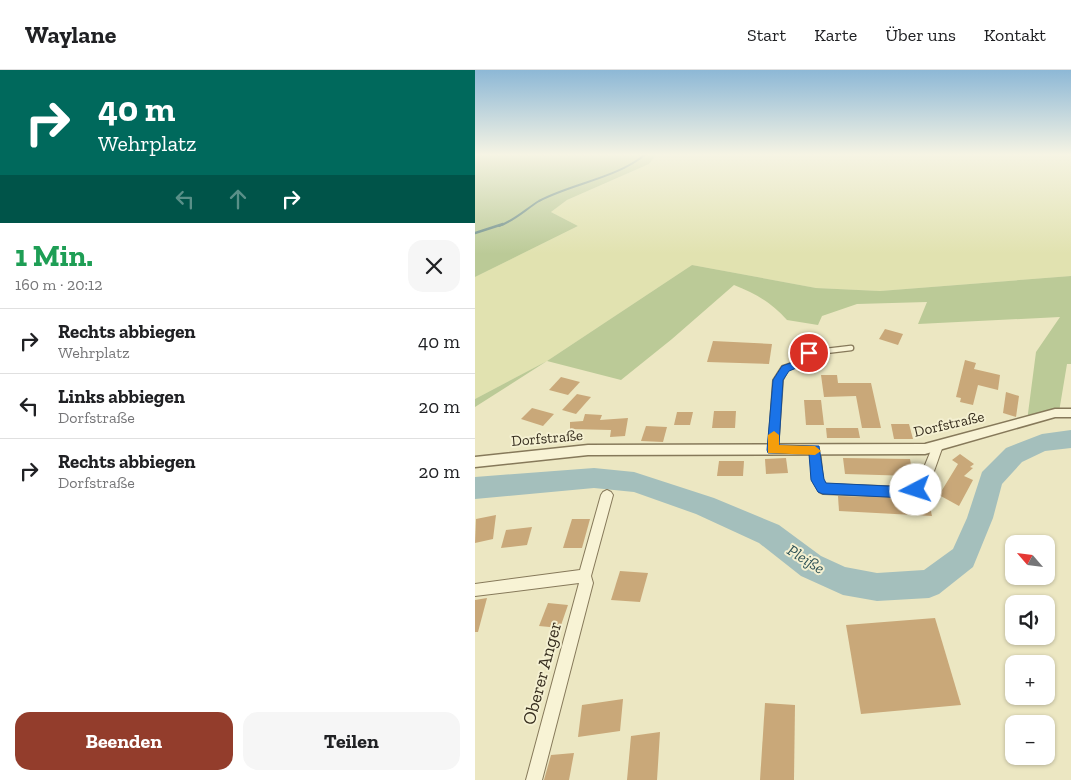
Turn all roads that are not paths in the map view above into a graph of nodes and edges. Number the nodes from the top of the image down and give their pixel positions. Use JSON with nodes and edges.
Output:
{"nodes":[{"id":1,"x":800,"y":340,"type":"dead end"},
{"id":2,"x":851,"y":348,"type":"dead end"},
{"id":3,"x":809,"y":353,"type":"junction"},
{"id":4,"x":1071,"y":413,"type":"edge"},
{"id":5,"x":939,"y":446,"type":"junction"},
{"id":6,"x":815,"y":449,"type":"junction"},
{"id":7,"x":773,"y":450,"type":"junction"},
{"id":8,"x":475,"y":462,"type":"edge"},
{"id":9,"x":607,"y":495,"type":"dead end"},
{"id":10,"x":585,"y":576,"type":"junction"},
{"id":11,"x":475,"y":590,"type":"edge"},
{"id":12,"x":534,"y":780,"type":"edge"}],
"edges":[{"from":1,"to":3,"type":"lane"},
{"from":2,"to":3,"type":"lane"},
{"from":3,"to":7,"type":"street"},
{"from":4,"to":5,"type":"street","name":"Dorfstraße"},
{"from":5,"to":6,"type":"street","name":"Dorfstraße"},
{"from":5,"to":6,"type":"street"},
{"from":6,"to":7,"type":"street","name":"Dorfstraße"},
{"from":7,"to":8,"type":"street","name":"Dorfstraße"},
{"from":9,"to":10,"type":"street","name":"Oberer Anger"},
{"from":10,"to":11,"type":"street"},
{"from":10,"to":12,"type":"street","name":"Oberer Anger"}]}
